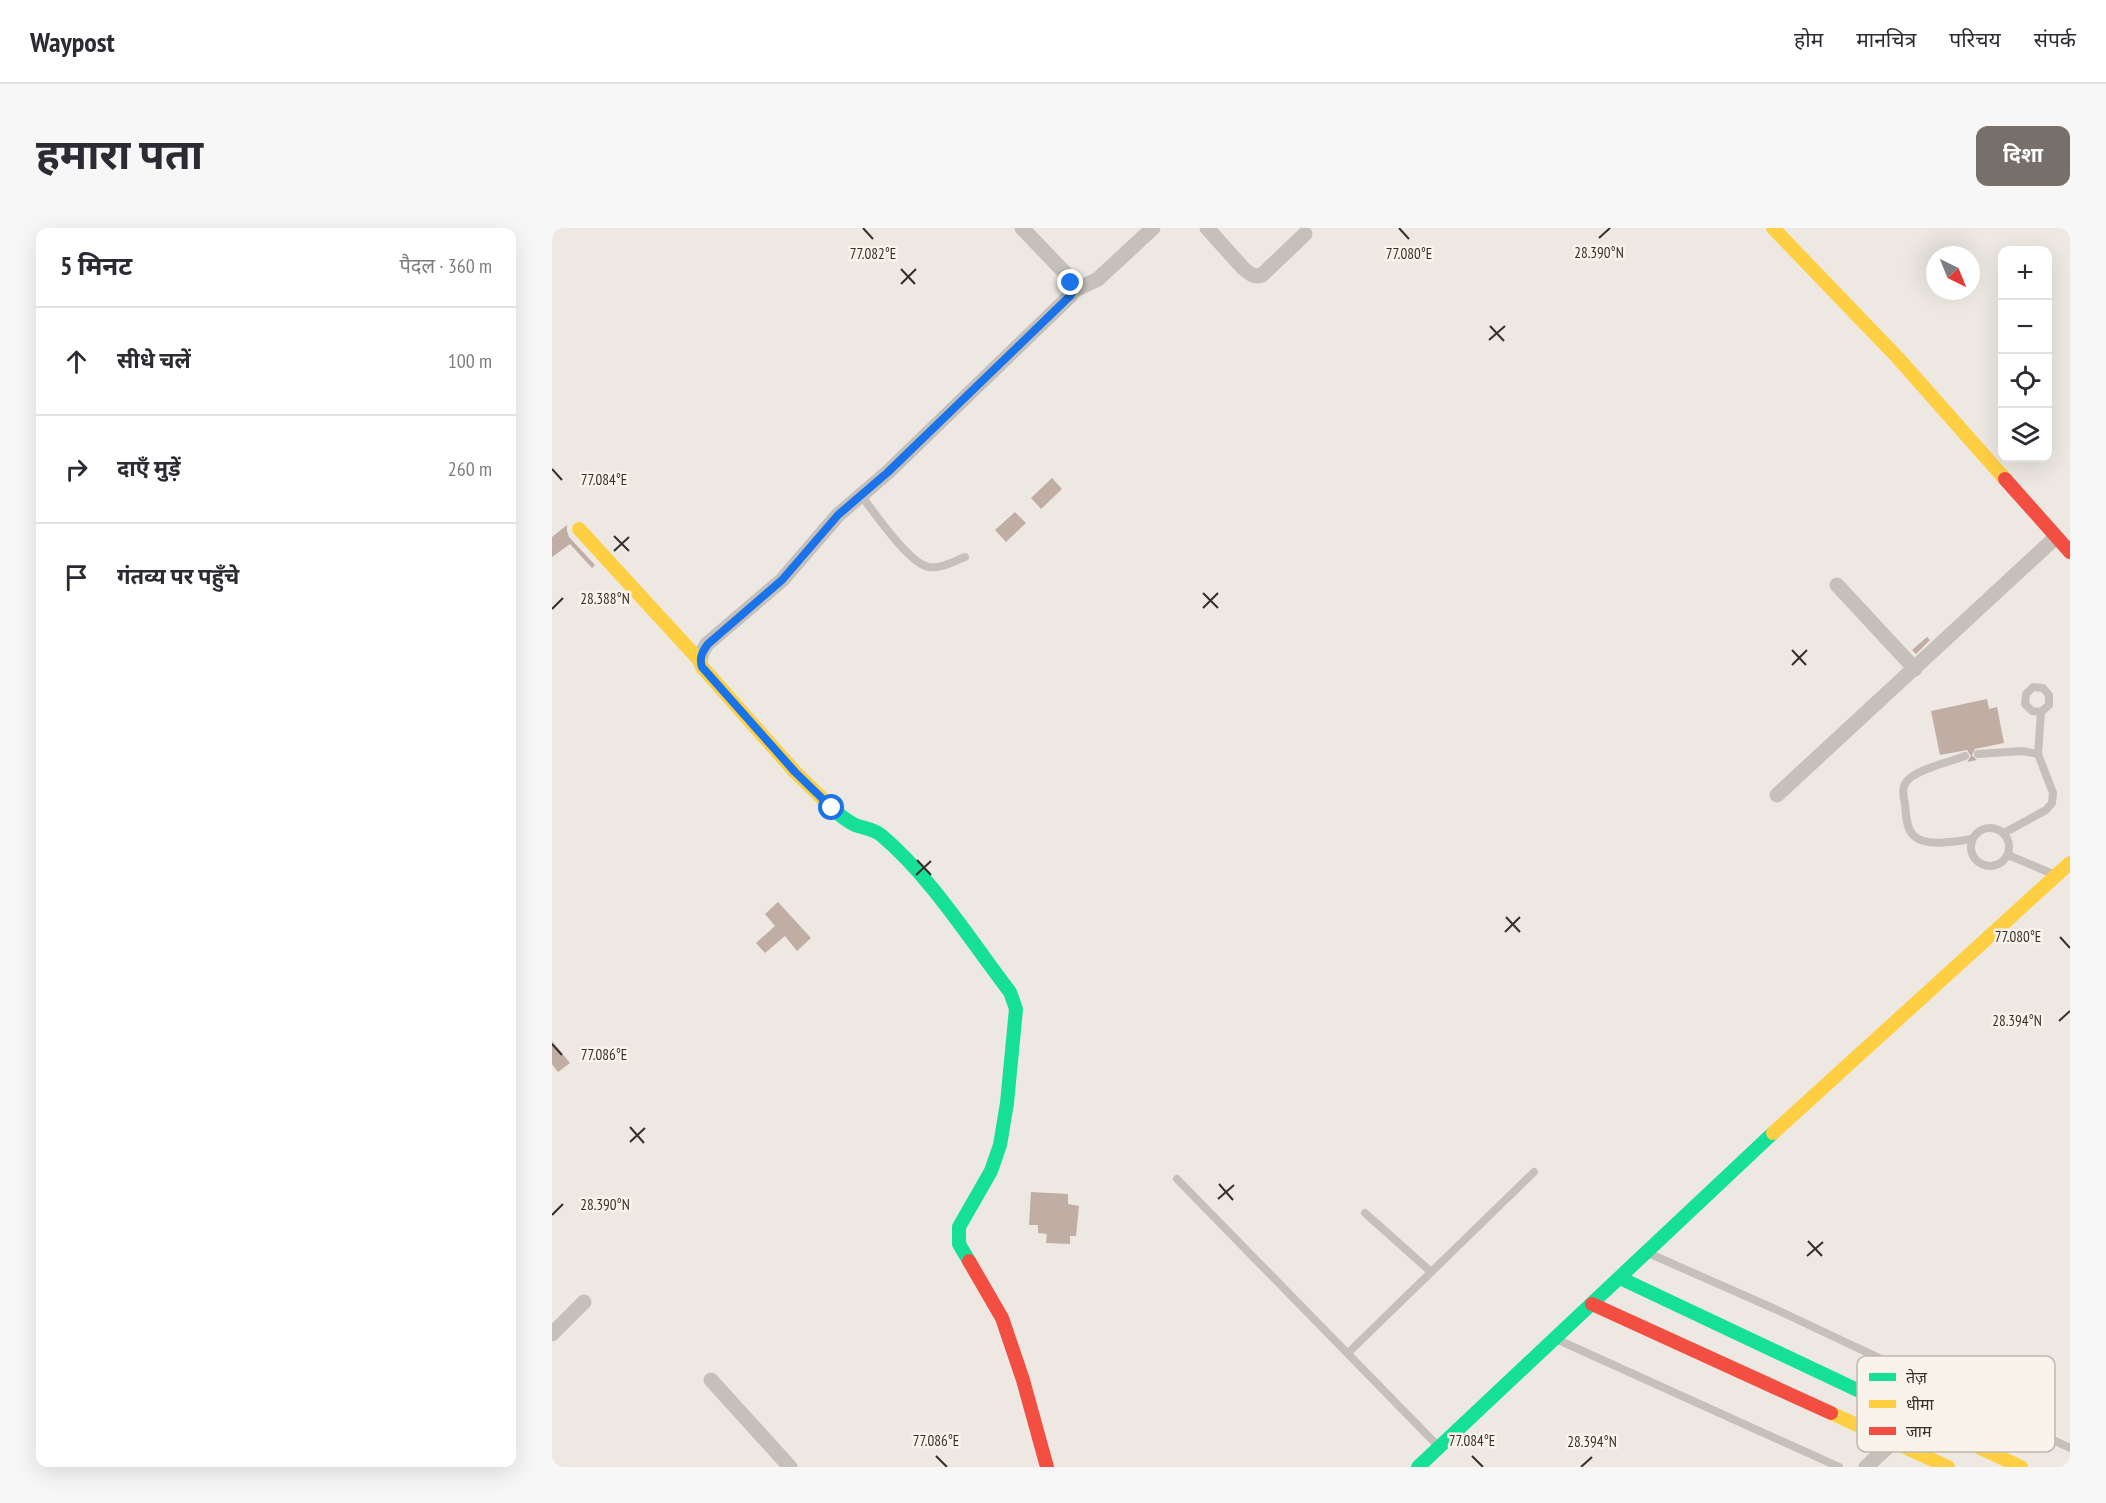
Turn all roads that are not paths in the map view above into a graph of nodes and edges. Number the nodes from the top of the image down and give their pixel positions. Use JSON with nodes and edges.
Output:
{"nodes":[{"id":1,"x":1022,"y":228,"type":"edge"},
{"id":2,"x":1153,"y":228,"type":"edge"},
{"id":3,"x":1207,"y":228,"type":"edge"},
{"id":4,"x":1773,"y":228,"type":"edge"},
{"id":5,"x":1305,"y":234,"type":"dead end"},
{"id":6,"x":1073,"y":291,"type":"junction"},
{"id":7,"x":861,"y":495,"type":"junction"},
{"id":8,"x":579,"y":530,"type":"dead end"},
{"id":9,"x":2056,"y":537,"type":"junction"},
{"id":10,"x":2070,"y":552,"type":"edge"},
{"id":11,"x":965,"y":557,"type":"dead end"},
{"id":12,"x":1837,"y":585,"type":"dead end"},
{"id":13,"x":700,"y":661,"type":"junction"},
{"id":14,"x":1915,"y":669,"type":"junction"},
{"id":15,"x":2041,"y":712,"type":"dead end"},
{"id":16,"x":1978,"y":754,"type":"dead end"},
{"id":17,"x":2038,"y":754,"type":"junction"},
{"id":18,"x":1965,"y":756,"type":"dead end"},
{"id":19,"x":1777,"y":795,"type":"dead end"},
{"id":20,"x":2004,"y":833,"type":"junction"},
{"id":21,"x":1972,"y":839,"type":"junction"},
{"id":22,"x":2008,"y":855,"type":"junction"},
{"id":23,"x":2070,"y":863,"type":"edge"},
{"id":24,"x":2058,"y":876,"type":"junction"},
{"id":25,"x":1534,"y":1172,"type":"dead end"},
{"id":26,"x":1177,"y":1179,"type":"dead end"},
{"id":27,"x":1365,"y":1213,"type":"dead end"},
{"id":28,"x":1647,"y":1252,"type":"junction"},
{"id":29,"x":1430,"y":1271,"type":"junction"},
{"id":30,"x":1620,"y":1278,"type":"junction"},
{"id":31,"x":585,"y":1302,"type":"dead end"},
{"id":32,"x":1592,"y":1304,"type":"junction"},
{"id":33,"x":552,"y":1334,"type":"edge"},
{"id":34,"x":1555,"y":1339,"type":"junction"},
{"id":35,"x":1347,"y":1353,"type":"junction"},
{"id":36,"x":1874,"y":1356,"type":"edge"},
{"id":37,"x":711,"y":1380,"type":"dead end"},
{"id":38,"x":1857,"y":1390,"type":"edge"},
{"id":39,"x":1857,"y":1425,"type":"edge"},
{"id":40,"x":2055,"y":1441,"type":"edge"},
{"id":41,"x":1439,"y":1447,"type":"junction"},
{"id":42,"x":2070,"y":1448,"type":"edge"},
{"id":43,"x":1882,"y":1452,"type":"edge"},
{"id":44,"x":1915,"y":1452,"type":"edge"},
{"id":45,"x":1989,"y":1452,"type":"edge"},
{"id":46,"x":790,"y":1467,"type":"edge"},
{"id":47,"x":1047,"y":1467,"type":"edge"},
{"id":48,"x":1418,"y":1467,"type":"edge"},
{"id":49,"x":1839,"y":1467,"type":"edge"},
{"id":50,"x":1866,"y":1467,"type":"edge"},
{"id":51,"x":1948,"y":1467,"type":"edge"},
{"id":52,"x":2021,"y":1467,"type":"edge"}],
"edges":[{"from":1,"to":6,"type":"street"},
{"from":2,"to":6,"type":"street"},
{"from":3,"to":5,"type":"street"},
{"from":4,"to":9,"type":"street"},
{"from":6,"to":7,"type":"street"},
{"from":7,"to":11,"type":"lane"},
{"from":7,"to":13,"type":"street"},
{"from":8,"to":13,"type":"street"},
{"from":9,"to":10,"type":"street"},
{"from":9,"to":14,"type":"street"},
{"from":12,"to":14,"type":"street"},
{"from":13,"to":47,"type":"street"},
{"from":14,"to":19,"type":"street"},
{"from":15,"to":17,"type":"lane"},
{"from":16,"to":17,"type":"lane"},
{"from":17,"to":20,"type":"lane"},
{"from":18,"to":21,"type":"lane"},
{"from":20,"to":21,"type":"lane"},
{"from":20,"to":22,"type":"lane"},
{"from":21,"to":22,"type":"lane"},
{"from":22,"to":24,"type":"lane"},
{"from":23,"to":24,"type":"street"},
{"from":24,"to":28,"type":"street"},
{"from":25,"to":29,"type":"lane"},
{"from":26,"to":35,"type":"lane"},
{"from":27,"to":29,"type":"lane"},
{"from":28,"to":30,"type":"street"},
{"from":28,"to":36,"type":"lane"},
{"from":29,"to":35,"type":"lane"},
{"from":30,"to":32,"type":"street"},
{"from":30,"to":38,"type":"street"},
{"from":31,"to":33,"type":"street"},
{"from":32,"to":34,"type":"street"},
{"from":32,"to":39,"type":"street"},
{"from":34,"to":41,"type":"street"},
{"from":34,"to":49,"type":"lane"},
{"from":35,"to":41,"type":"lane"},
{"from":37,"to":46,"type":"street"},
{"from":40,"to":42,"type":"lane"},
{"from":41,"to":48,"type":"street"},
{"from":43,"to":50,"type":"street"},
{"from":44,"to":51,"type":"street"},
{"from":45,"to":52,"type":"street"}]}
